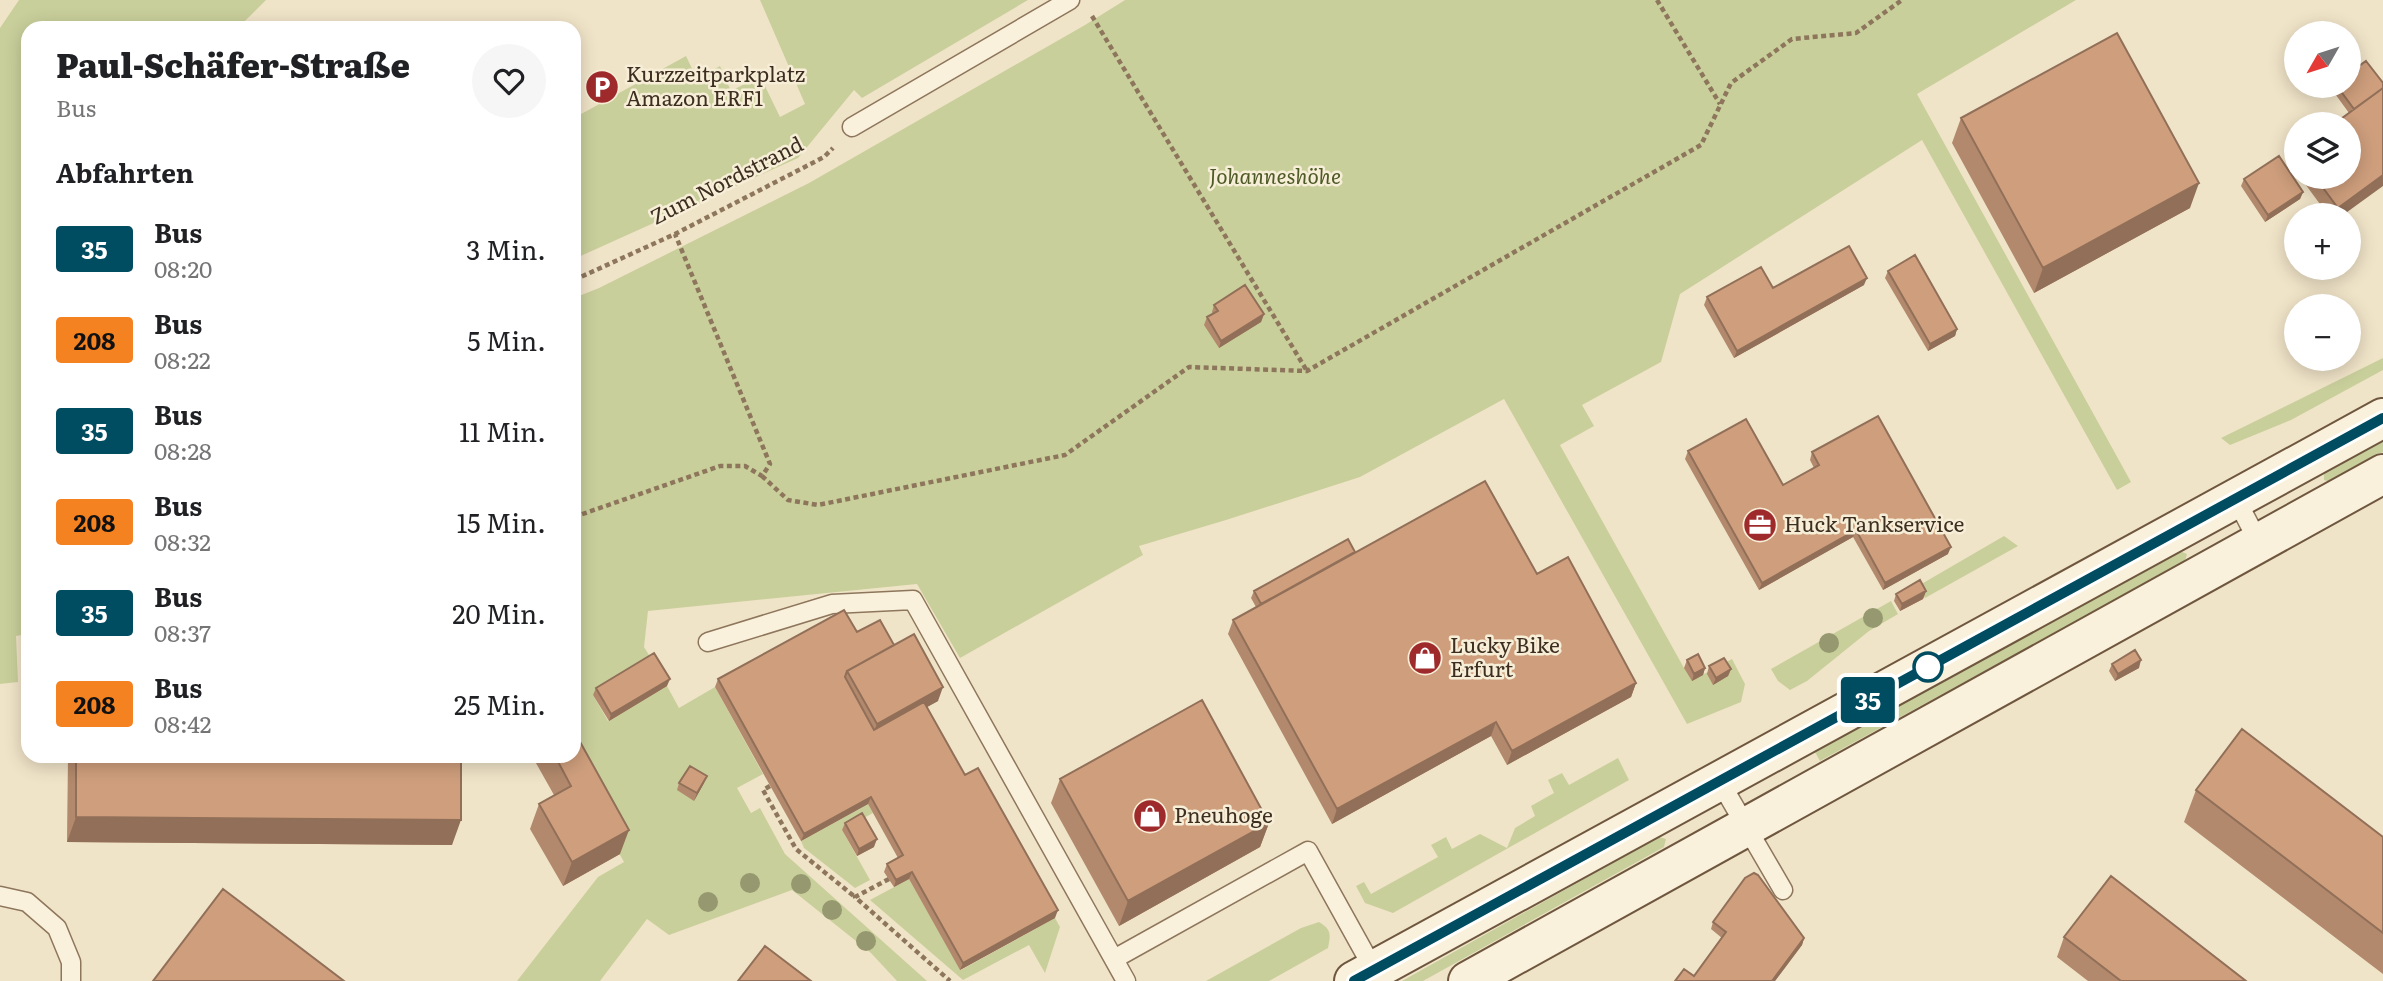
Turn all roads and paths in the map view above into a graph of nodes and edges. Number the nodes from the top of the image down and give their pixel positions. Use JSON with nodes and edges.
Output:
{"nodes":[{"id":1,"x":1070,"y":0,"type":"edge"},
{"id":2,"x":1657,"y":0,"type":"edge"},
{"id":3,"x":1902,"y":0,"type":"edge"},
{"id":4,"x":1089,"y":10,"type":"dead end"},
{"id":5,"x":1720,"y":105,"type":"junction"},
{"id":6,"x":852,"y":127,"type":"joint"},
{"id":7,"x":675,"y":234,"type":"junction"},
{"id":8,"x":581,"y":277,"type":"edge"},
{"id":9,"x":1307,"y":372,"type":"junction"},
{"id":10,"x":2383,"y":418,"type":"edge"},
{"id":11,"x":2383,"y":474,"type":"edge"},
{"id":12,"x":762,"y":476,"type":"junction"},
{"id":13,"x":2236,"y":499,"type":"junction"},
{"id":14,"x":581,"y":515,"type":"edge"},
{"id":15,"x":2259,"y":543,"type":"junction"},
{"id":16,"x":708,"y":642,"type":"dead end"},
{"id":17,"x":1719,"y":780,"type":"junction"},
{"id":18,"x":770,"y":786,"type":"edge"},
{"id":19,"x":1746,"y":828,"type":"junction"},
{"id":20,"x":889,"y":879,"type":"edge"},
{"id":21,"x":1783,"y":890,"type":"dead end"},
{"id":22,"x":0,"y":896,"type":"edge"},
{"id":23,"x":855,"y":897,"type":"junction"},
{"id":24,"x":1114,"y":959,"type":"junction"},
{"id":25,"x":1364,"y":975,"type":"edge"},
{"id":26,"x":71,"y":981,"type":"edge"},
{"id":27,"x":950,"y":981,"type":"edge"},
{"id":28,"x":1126,"y":981,"type":"edge"},
{"id":29,"x":1468,"y":981,"type":"edge"}],
"edges":[{"from":1,"to":6,"type":"lane"},
{"from":2,"to":5,"type":"path"},
{"from":3,"to":5,"type":"path"},
{"from":4,"to":9,"type":"path"},
{"from":5,"to":9,"type":"path"},
{"from":6,"to":7,"type":"path","name":"Zum Nordstrand"},
{"from":7,"to":8,"type":"path","name":"Zum Nordstrand"},
{"from":7,"to":12,"type":"path"},
{"from":9,"to":12,"type":"path"},
{"from":10,"to":13,"type":"main road"},
{"from":11,"to":15,"type":"main road"},
{"from":12,"to":14,"type":"path"},
{"from":13,"to":15,"type":"lane"},
{"from":13,"to":17,"type":"main road"},
{"from":15,"to":19,"type":"main road"},
{"from":16,"to":24,"type":"lane"},
{"from":17,"to":19,"type":"lane"},
{"from":17,"to":25,"type":"main road"},
{"from":18,"to":23,"type":"path"},
{"from":19,"to":21,"type":"lane"},
{"from":19,"to":29,"type":"main road"},
{"from":20,"to":23,"type":"path"},
{"from":22,"to":26,"type":"lane"},
{"from":23,"to":27,"type":"path"},
{"from":24,"to":25,"type":"lane"},
{"from":24,"to":28,"type":"lane"}]}
